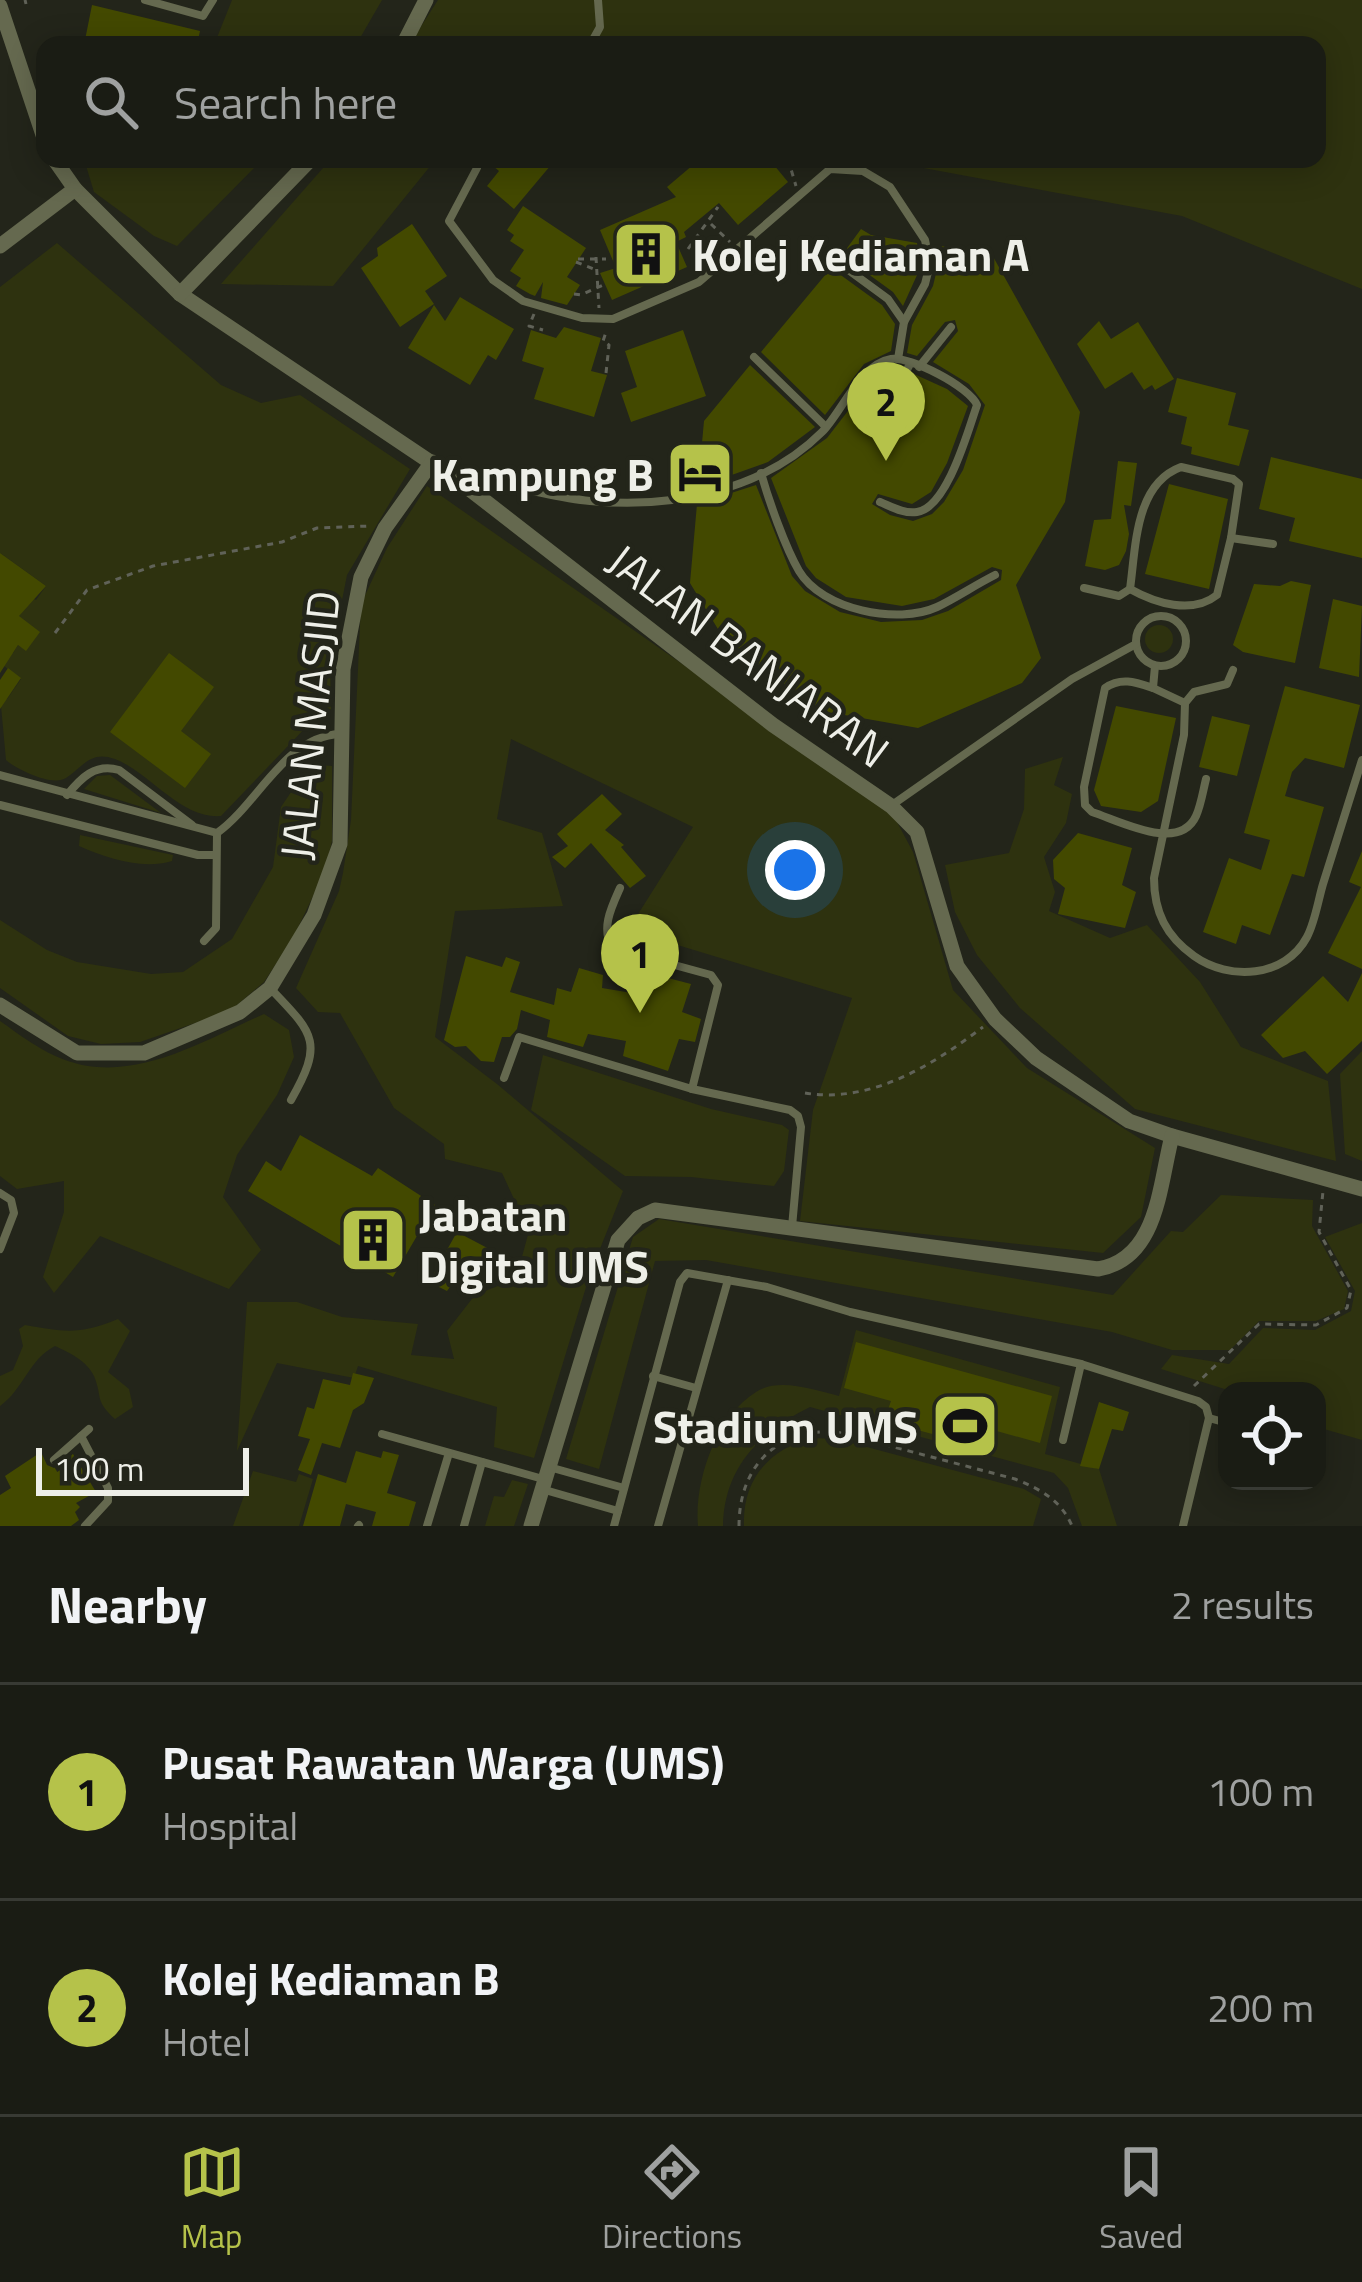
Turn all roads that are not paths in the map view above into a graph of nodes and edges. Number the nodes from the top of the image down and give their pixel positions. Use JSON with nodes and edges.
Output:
{"nodes":[{"id":1,"x":9,"y":0,"type":"edge"},
{"id":2,"x":145,"y":0,"type":"edge"},
{"id":3,"x":213,"y":0,"type":"edge"},
{"id":4,"x":426,"y":0,"type":"edge"},
{"id":5,"x":598,"y":0,"type":"edge"},
{"id":6,"x":0,"y":6,"type":"edge"},
{"id":7,"x":408,"y":36,"type":"edge"},
{"id":8,"x":595,"y":36,"type":"edge"},
{"id":9,"x":36,"y":114,"type":"edge"},
{"id":10,"x":60,"y":168,"type":"edge"},
{"id":11,"x":302,"y":168,"type":"edge"},
{"id":12,"x":477,"y":168,"type":"dead end"},
{"id":13,"x":75,"y":189,"type":"junction"},
{"id":14,"x":0,"y":245,"type":"edge"},
{"id":15,"x":828,"y":255,"type":"dead end"},
{"id":16,"x":180,"y":295,"type":"junction"},
{"id":17,"x":904,"y":322,"type":"junction"},
{"id":18,"x":951,"y":327,"type":"dead end"},
{"id":19,"x":754,"y":357,"type":"dead end"},
{"id":20,"x":898,"y":359,"type":"junction"},
{"id":21,"x":914,"y":366,"type":"junction"},
{"id":22,"x":887,"y":407,"type":"dead end"},
{"id":23,"x":826,"y":428,"type":"junction"},
{"id":24,"x":432,"y":462,"type":"junction"},
{"id":25,"x":761,"y":473,"type":"junction"},
{"id":26,"x":476,"y":494,"type":"junction"},
{"id":27,"x":880,"y":502,"type":"dead end"},
{"id":28,"x":1232,"y":538,"type":"junction"},
{"id":29,"x":1273,"y":544,"type":"dead end"},
{"id":30,"x":995,"y":575,"type":"dead end"},
{"id":31,"x":1084,"y":588,"type":"dead end"},
{"id":32,"x":1130,"y":589,"type":"junction"},
{"id":33,"x":1168,"y":604,"type":"junction"},
{"id":34,"x":1165,"y":616,"type":"junction"},
{"id":35,"x":1136,"y":644,"type":"junction"},
{"id":36,"x":1155,"y":666,"type":"junction"},
{"id":37,"x":1233,"y":670,"type":"dead end"},
{"id":38,"x":1154,"y":688,"type":"junction"},
{"id":39,"x":1185,"y":703,"type":"junction"},
{"id":40,"x":342,"y":734,"type":"junction"},
{"id":41,"x":1362,"y":760,"type":"edge"},
{"id":42,"x":0,"y":775,"type":"edge"},
{"id":43,"x":1206,"y":779,"type":"dead end"},
{"id":44,"x":67,"y":795,"type":"junction"},
{"id":45,"x":0,"y":805,"type":"edge"},
{"id":46,"x":891,"y":806,"type":"junction"},
{"id":47,"x":198,"y":829,"type":"junction"},
{"id":48,"x":217,"y":833,"type":"junction"},
{"id":49,"x":1163,"y":835,"type":"junction"},
{"id":50,"x":214,"y":855,"type":"junction"},
{"id":51,"x":620,"y":888,"type":"dead end"},
{"id":52,"x":204,"y":941,"type":"dead end"},
{"id":53,"x":270,"y":988,"type":"junction"},
{"id":54,"x":0,"y":1005,"type":"edge"},
{"id":55,"x":504,"y":1078,"type":"dead end"},
{"id":56,"x":692,"y":1089,"type":"junction"},
{"id":57,"x":291,"y":1100,"type":"dead end"},
{"id":58,"x":1172,"y":1136,"type":"junction"},
{"id":59,"x":1362,"y":1189,"type":"edge"},
{"id":60,"x":0,"y":1193,"type":"edge"},
{"id":61,"x":792,"y":1229,"type":"junction"},
{"id":62,"x":0,"y":1249,"type":"edge"},
{"id":63,"x":728,"y":1280,"type":"junction"},
{"id":64,"x":1081,"y":1364,"type":"junction"},
{"id":65,"x":653,"y":1376,"type":"junction"},
{"id":66,"x":696,"y":1388,"type":"junction"},
{"id":67,"x":1210,"y":1418,"type":"junction"},
{"id":68,"x":1218,"y":1420,"type":"edge"},
{"id":69,"x":382,"y":1434,"type":"dead end"},
{"id":70,"x":1063,"y":1440,"type":"dead end"},
{"id":71,"x":448,"y":1454,"type":"junction"},
{"id":72,"x":54,"y":1460,"type":"dead end"},
{"id":73,"x":482,"y":1462,"type":"junction"},
{"id":74,"x":545,"y":1478,"type":"junction"},
{"id":75,"x":624,"y":1487,"type":"junction"},
{"id":76,"x":619,"y":1511,"type":"junction"},
{"id":77,"x":85,"y":1526,"type":"edge"},
{"id":78,"x":427,"y":1526,"type":"edge"},
{"id":79,"x":464,"y":1526,"type":"edge"},
{"id":80,"x":531,"y":1526,"type":"edge"},
{"id":81,"x":614,"y":1526,"type":"edge"},
{"id":82,"x":658,"y":1526,"type":"edge"},
{"id":83,"x":1183,"y":1526,"type":"edge"}],
"edges":[{"from":1,"to":6,"type":"lane"},
{"from":2,"to":3,"type":"lane"},
{"from":4,"to":7,"type":"street"},
{"from":5,"to":8,"type":"lane"},
{"from":6,"to":9,"type":"street"},
{"from":10,"to":13,"type":"street","name":"JALAN BANJARAN"},
{"from":11,"to":16,"type":"street"},
{"from":12,"to":17,"type":"lane"},
{"from":13,"to":14,"type":"street"},
{"from":13,"to":16,"type":"street","name":"JALAN BANJARAN"},
{"from":15,"to":17,"type":"lane"},
{"from":16,"to":24,"type":"street","name":"JALAN BANJARAN"},
{"from":17,"to":20,"type":"lane"},
{"from":18,"to":21,"type":"lane"},
{"from":19,"to":23,"type":"lane"},
{"from":20,"to":21,"type":"lane"},
{"from":20,"to":23,"type":"lane"},
{"from":21,"to":22,"type":"lane"},
{"from":21,"to":27,"type":"lane"},
{"from":23,"to":25,"type":"lane"},
{"from":24,"to":26,"type":"street","name":"JALAN BANJARAN"},
{"from":24,"to":40,"type":"street","name":"JALAN MASJID"},
{"from":25,"to":26,"type":"lane"},
{"from":25,"to":30,"type":"lane"},
{"from":26,"to":46,"type":"street","name":"JALAN BANJARAN"},
{"from":28,"to":29,"type":"lane"},
{"from":28,"to":32,"type":"lane"},
{"from":28,"to":33,"type":"lane"},
{"from":31,"to":32,"type":"lane"},
{"from":32,"to":33,"type":"lane"},
{"from":33,"to":34,"type":"lane"},
{"from":34,"to":35,"type":"lane"},
{"from":34,"to":36,"type":"lane"},
{"from":35,"to":36,"type":"lane"},
{"from":35,"to":46,"type":"lane"},
{"from":36,"to":38,"type":"lane"},
{"from":37,"to":39,"type":"lane"},
{"from":38,"to":39,"type":"lane"},
{"from":38,"to":49,"type":"lane"},
{"from":39,"to":49,"type":"lane"},
{"from":40,"to":48,"type":"lane"},
{"from":40,"to":53,"type":"street","name":"JALAN MASJID"},
{"from":41,"to":49,"type":"lane"},
{"from":42,"to":44,"type":"lane"},
{"from":43,"to":49,"type":"lane"},
{"from":44,"to":47,"type":"lane"},
{"from":44,"to":47,"type":"lane"},
{"from":45,"to":50,"type":"lane"},
{"from":46,"to":58,"type":"street","name":"JALAN BANJARAN"},
{"from":47,"to":48,"type":"lane"},
{"from":48,"to":50,"type":"lane"},
{"from":50,"to":52,"type":"lane"},
{"from":51,"to":56,"type":"lane"},
{"from":53,"to":54,"type":"street","name":"JALAN MASJID"},
{"from":53,"to":57,"type":"lane"},
{"from":55,"to":56,"type":"lane"},
{"from":56,"to":61,"type":"lane"},
{"from":58,"to":59,"type":"street","name":"JALAN BANJARAN"},
{"from":58,"to":61,"type":"street"},
{"from":60,"to":62,"type":"lane"},
{"from":61,"to":74,"type":"street"},
{"from":63,"to":64,"type":"lane"},
{"from":63,"to":65,"type":"lane"},
{"from":63,"to":66,"type":"lane"},
{"from":64,"to":67,"type":"lane"},
{"from":64,"to":70,"type":"lane"},
{"from":65,"to":66,"type":"lane"},
{"from":65,"to":75,"type":"lane"},
{"from":66,"to":82,"type":"lane"},
{"from":67,"to":68,"type":"lane"},
{"from":67,"to":83,"type":"lane"},
{"from":69,"to":71,"type":"lane"},
{"from":71,"to":73,"type":"lane"},
{"from":71,"to":78,"type":"lane"},
{"from":72,"to":77,"type":"lane"},
{"from":73,"to":74,"type":"lane"},
{"from":73,"to":79,"type":"lane"},
{"from":74,"to":75,"type":"lane"},
{"from":74,"to":76,"type":"lane"},
{"from":74,"to":80,"type":"street"},
{"from":75,"to":76,"type":"lane"},
{"from":76,"to":81,"type":"lane"}]}
